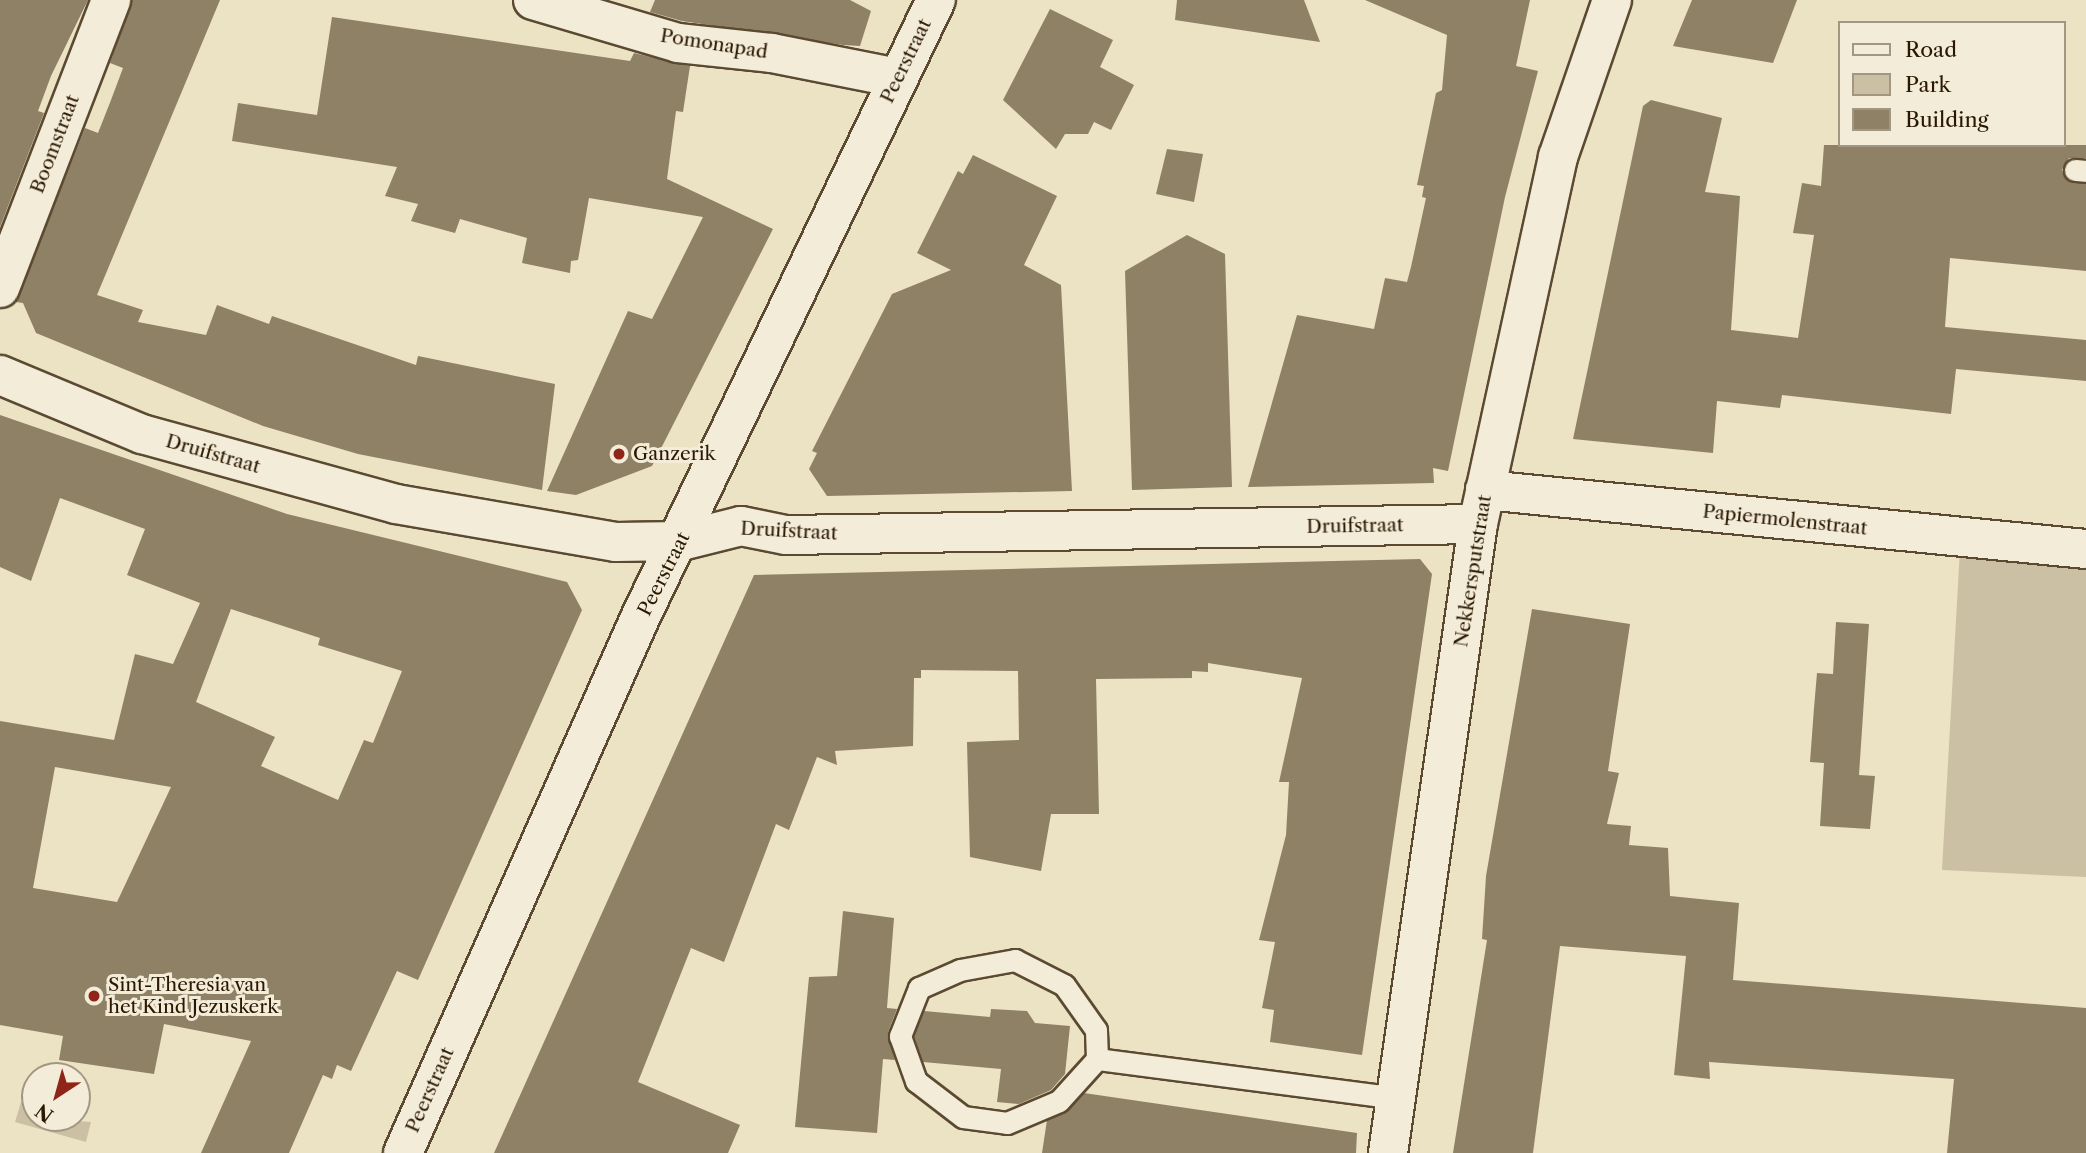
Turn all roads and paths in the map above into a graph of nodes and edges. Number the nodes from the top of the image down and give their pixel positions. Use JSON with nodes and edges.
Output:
{"nodes":[{"id":1,"x":111,"y":0,"type":"edge"},
{"id":2,"x":533,"y":0,"type":"edge"},
{"id":3,"x":936,"y":0,"type":"edge"},
{"id":4,"x":1612,"y":0,"type":"edge"},
{"id":5,"x":898,"y":78,"type":"junction"},
{"id":6,"x":0,"y":286,"type":"edge"},
{"id":7,"x":0,"y":374,"type":"edge"},
{"id":8,"x":1481,"y":507,"type":"junction"},
{"id":9,"x":681,"y":541,"type":"junction"},
{"id":10,"x":2086,"y":549,"type":"edge"},
{"id":11,"x":1097,"y":1059,"type":"junction"},
{"id":12,"x":1396,"y":1098,"type":"junction"},
{"id":13,"x":403,"y":1153,"type":"edge"},
{"id":14,"x":1388,"y":1153,"type":"edge"}],
"edges":[{"from":1,"to":6,"type":"street","name":"Boomstraat"},
{"from":2,"to":5,"type":"street","name":"Pomonapad"},
{"from":3,"to":5,"type":"street","name":"Peerstraat"},
{"from":4,"to":8,"type":"street","name":"Nekkersputstraat"},
{"from":5,"to":9,"type":"street","name":"Peerstraat"},
{"from":7,"to":9,"type":"street","name":"Druifstraat"},
{"from":8,"to":9,"type":"street","name":"Druifstraat"},
{"from":8,"to":10,"type":"street","name":"Papiermolenstraat"},
{"from":8,"to":12,"type":"street","name":"Nekkersputstraat"},
{"from":9,"to":13,"type":"street","name":"Peerstraat"},
{"from":11,"to":11,"type":"lane"},
{"from":11,"to":12,"type":"lane"},
{"from":12,"to":14,"type":"street","name":"Nekkersputstraat"}]}
